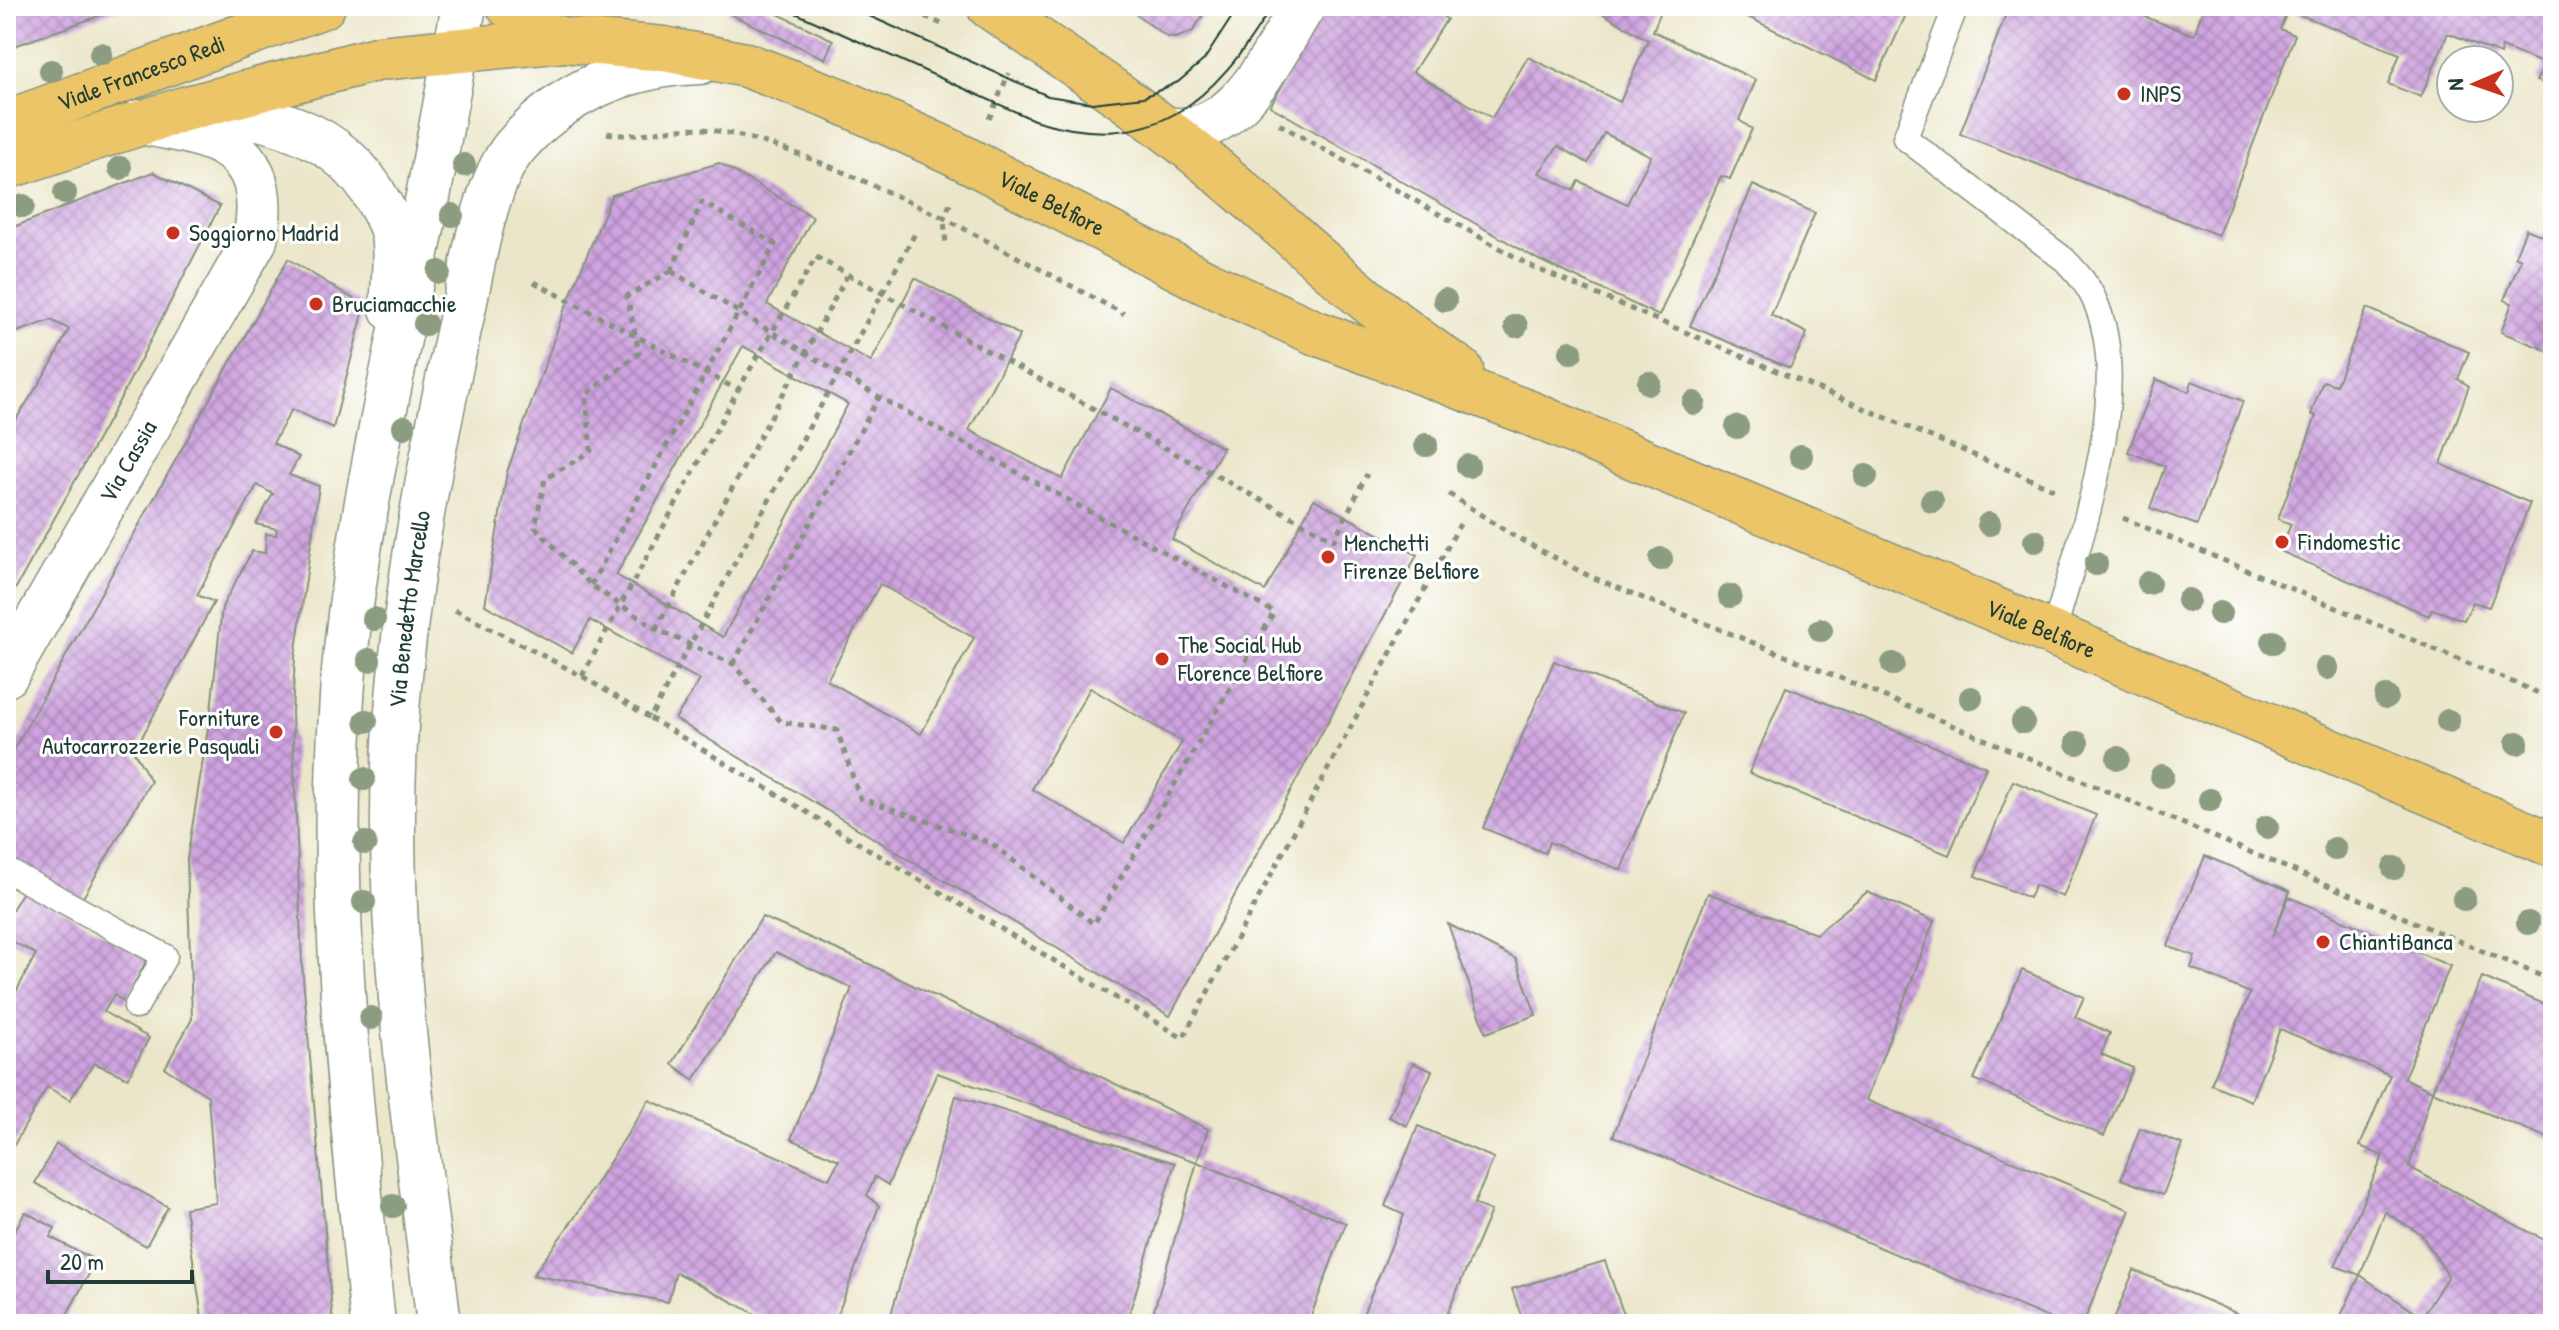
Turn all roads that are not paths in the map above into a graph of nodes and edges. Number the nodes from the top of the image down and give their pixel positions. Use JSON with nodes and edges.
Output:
{"nodes":[{"id":1,"x":323,"y":6,"type":"edge"},
{"id":2,"x":464,"y":6,"type":"edge"},
{"id":3,"x":509,"y":6,"type":"edge"},
{"id":4,"x":989,"y":6,"type":"edge"},
{"id":5,"x":1303,"y":6,"type":"edge"},
{"id":6,"x":1956,"y":6,"type":"edge"},
{"id":7,"x":564,"y":40,"type":"junction"},
{"id":8,"x":456,"y":50,"type":"junction"},
{"id":9,"x":730,"y":61,"type":"junction"},
{"id":10,"x":184,"y":109,"type":"junction"},
{"id":11,"x":140,"y":122,"type":"junction"},
{"id":12,"x":6,"y":123,"type":"edge"},
{"id":13,"x":1166,"y":129,"type":"junction"},
{"id":14,"x":6,"y":167,"type":"edge"},
{"id":15,"x":252,"y":251,"type":"joint"},
{"id":16,"x":387,"y":398,"type":"junction"},
{"id":17,"x":1527,"y":412,"type":"junction"},
{"id":18,"x":2053,"y":634,"type":"junction"},
{"id":19,"x":6,"y":675,"type":"edge"},
{"id":20,"x":2553,"y":845,"type":"edge"},
{"id":21,"x":6,"y":870,"type":"edge"},
{"id":22,"x":136,"y":1007,"type":"dead end"},
{"id":23,"x":373,"y":1324,"type":"edge"},
{"id":24,"x":439,"y":1324,"type":"edge"}],
"edges":[{"from":1,"to":12,"type":"main road","name":"Viale Francesco Redi"},
{"from":2,"to":8,"type":"street"},
{"from":3,"to":7,"type":"main road","name":"Viale Belfiore"},
{"from":4,"to":13,"type":"main road","name":"Viale Belfiore"},
{"from":5,"to":13,"type":"street"},
{"from":6,"to":18,"type":"lane"},
{"from":7,"to":8,"type":"main road","name":"Viale Belfiore"},
{"from":7,"to":9,"type":"main road","name":"Viale Belfiore"},
{"from":8,"to":10,"type":"main road","name":"Viale Francesco Redi"},
{"from":8,"to":16,"type":"street"},
{"from":9,"to":17,"type":"main road","name":"Viale Belfiore"},
{"from":9,"to":24,"type":"street","name":"Via Benedetto Marcello"},
{"from":10,"to":11,"type":"main road","name":"Viale Francesco Redi"},
{"from":10,"to":16,"type":"street","name":"Viale Francesco Redi"},
{"from":11,"to":14,"type":"main road","name":"Viale Francesco Redi"},
{"from":11,"to":15,"type":"street","name":"Viale Francesco Redi"},
{"from":13,"to":17,"type":"main road","name":"Viale Belfiore"},
{"from":15,"to":19,"type":"street","name":"Via Cassia"},
{"from":16,"to":23,"type":"street"},
{"from":17,"to":18,"type":"main road","name":"Viale Belfiore"},
{"from":18,"to":20,"type":"main road","name":"Viale Belfiore"},
{"from":21,"to":22,"type":"lane"}]}
